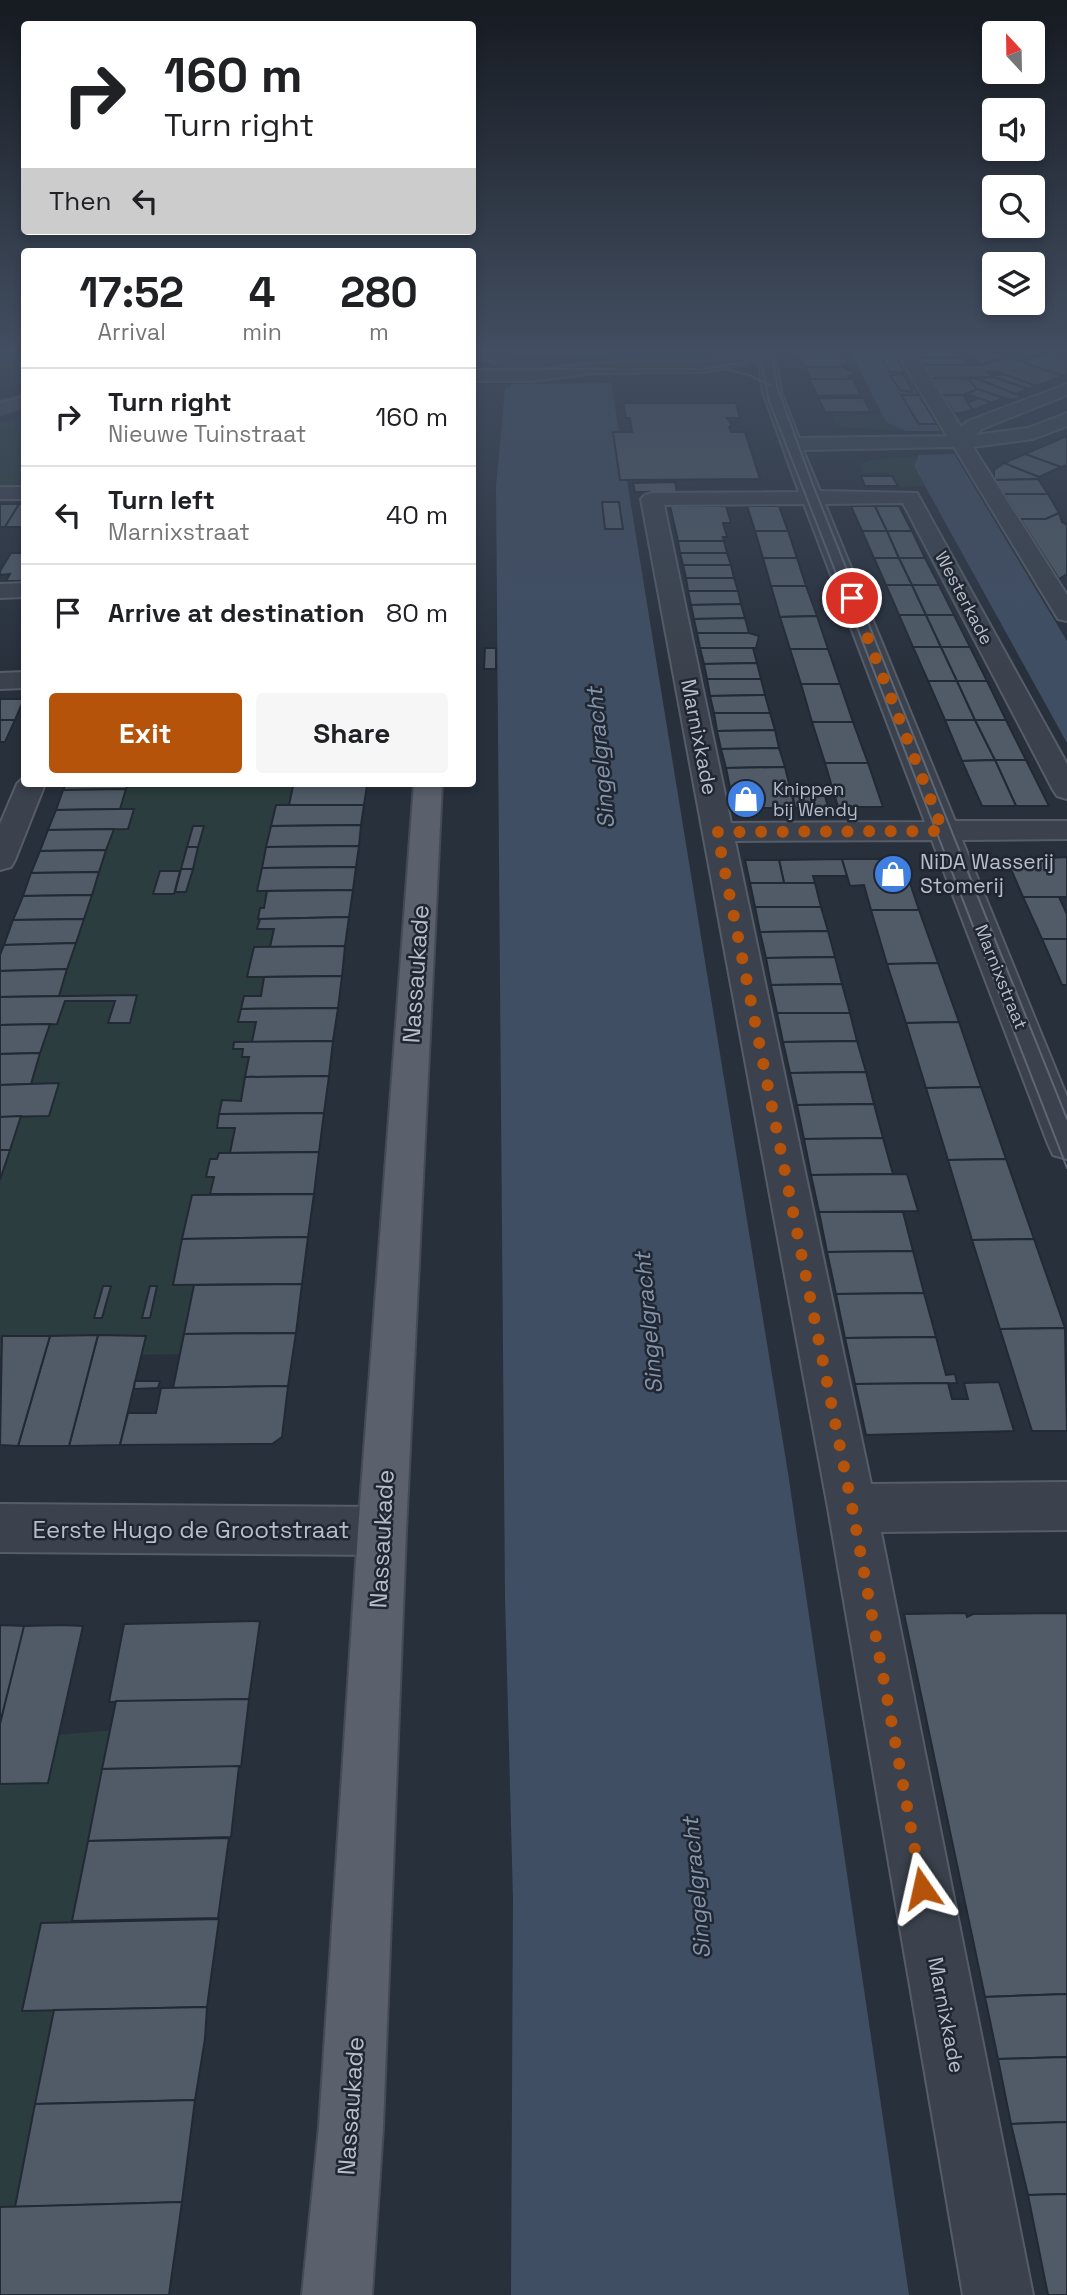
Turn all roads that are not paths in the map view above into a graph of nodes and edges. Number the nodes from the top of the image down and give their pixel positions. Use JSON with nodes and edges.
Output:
{"nodes":[{"id":1,"x":796,"y":458,"type":"edge"},
{"id":2,"x":965,"y":458,"type":"edge"},
{"id":3,"x":0,"y":493,"type":"edge"},
{"id":4,"x":21,"y":493,"type":"edge"},
{"id":5,"x":810,"y":498,"type":"junction"},
{"id":6,"x":0,"y":590,"type":"edge"},
{"id":7,"x":21,"y":590,"type":"edge"},
{"id":8,"x":1067,"y":614,"type":"edge"},
{"id":9,"x":21,"y":680,"type":"edge"},
{"id":10,"x":0,"y":681,"type":"edge"},
{"id":11,"x":30,"y":787,"type":"edge"},
{"id":12,"x":428,"y":787,"type":"edge"},
{"id":13,"x":1067,"y":790,"type":"edge"},
{"id":14,"x":1067,"y":830,"type":"edge"},
{"id":15,"x":943,"y":831,"type":"junction"},
{"id":16,"x":717,"y":832,"type":"junction"},
{"id":17,"x":0,"y":860,"type":"edge"},
{"id":18,"x":1067,"y":1144,"type":"edge"},
{"id":19,"x":1067,"y":1506,"type":"edge"},
{"id":20,"x":852,"y":1507,"type":"junction"},
{"id":21,"x":0,"y":1528,"type":"edge"},
{"id":22,"x":382,"y":1531,"type":"junction"},
{"id":23,"x":337,"y":2295,"type":"edge"},
{"id":24,"x":998,"y":2295,"type":"edge"}],
"edges":[{"from":1,"to":5,"type":"street","name":"Marnixstraat"},
{"from":2,"to":8,"type":"street"},
{"from":3,"to":4,"type":"street"},
{"from":5,"to":13,"type":"street","name":"Westerkade"},
{"from":5,"to":15,"type":"street","name":"Marnixstraat"},
{"from":5,"to":16,"type":"street","name":"Marnixkade"},
{"from":6,"to":7,"type":"street"},
{"from":9,"to":10,"type":"street"},
{"from":11,"to":17,"type":"street"},
{"from":12,"to":22,"type":"main road","name":"Nassaukade"},
{"from":14,"to":15,"type":"street"},
{"from":15,"to":16,"type":"street"},
{"from":15,"to":18,"type":"street","name":"Marnixstraat"},
{"from":16,"to":20,"type":"street","name":"Marnixkade"},
{"from":19,"to":20,"type":"street"},
{"from":20,"to":24,"type":"street","name":"Marnixkade"},
{"from":21,"to":22,"type":"street","name":"Eerste Hugo de Grootstraat"},
{"from":22,"to":23,"type":"main road","name":"Nassaukade"}]}
